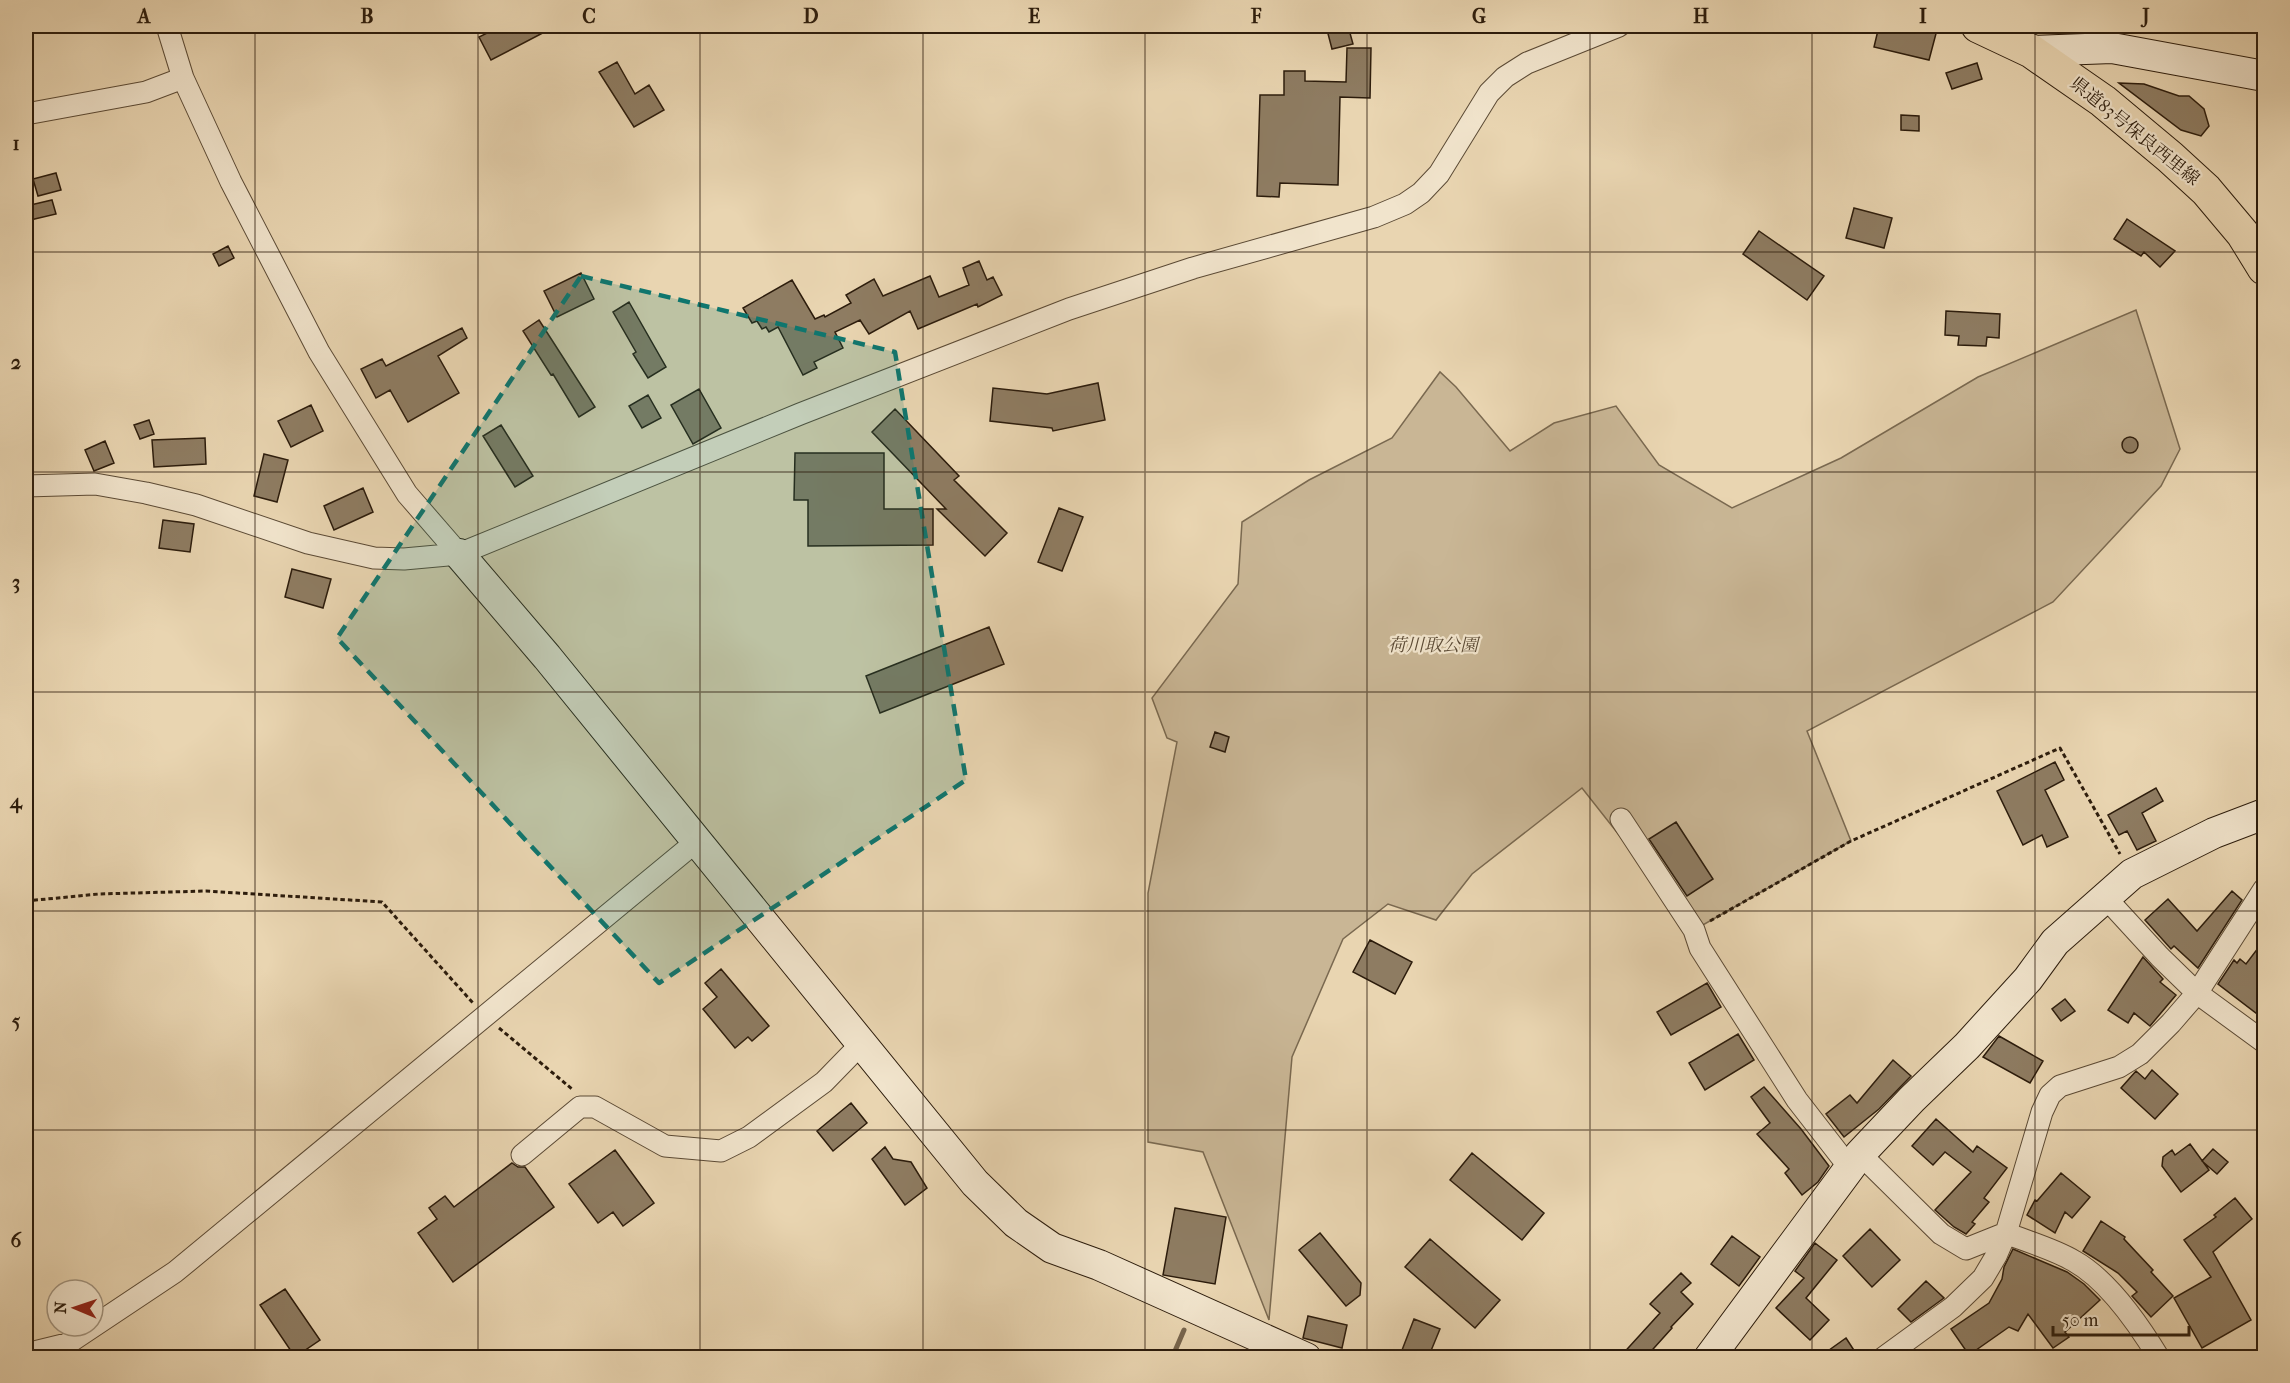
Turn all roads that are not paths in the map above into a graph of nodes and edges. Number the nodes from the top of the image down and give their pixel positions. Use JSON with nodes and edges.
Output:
{"nodes":[{"id":1,"x":167,"y":26,"type":"edge"},
{"id":2,"x":1619,"y":26,"type":"edge"},
{"id":3,"x":1978,"y":26,"type":"edge"},
{"id":4,"x":2095,"y":36,"type":"edge"},
{"id":5,"x":2031,"y":51,"type":"junction"},
{"id":6,"x":2265,"y":76,"type":"edge"},
{"id":7,"x":183,"y":78,"type":"junction"},
{"id":8,"x":26,"y":114,"type":"edge"},
{"id":9,"x":2265,"y":267,"type":"edge"},
{"id":10,"x":26,"y":486,"type":"edge"},
{"id":11,"x":459,"y":554,"type":"junction"},
{"id":12,"x":2265,"y":814,"type":"edge"},
{"id":13,"x":1621,"y":819,"type":"dead end"},
{"id":14,"x":697,"y":841,"type":"junction"},
{"id":15,"x":2265,"y":889,"type":"edge"},
{"id":16,"x":2104,"y":896,"type":"junction"},
{"id":17,"x":2197,"y":993,"type":"junction"},
{"id":18,"x":2265,"y":1041,"type":"edge"},
{"id":19,"x":862,"y":1043,"type":"junction"},
{"id":20,"x":522,"y":1155,"type":"dead end"},
{"id":21,"x":1854,"y":1161,"type":"junction"},
{"id":22,"x":2006,"y":1233,"type":"junction"},
{"id":23,"x":26,"y":1354,"type":"edge"},
{"id":24,"x":1306,"y":1358,"type":"edge"},
{"id":25,"x":1709,"y":1358,"type":"edge"},
{"id":26,"x":1884,"y":1358,"type":"edge"},
{"id":27,"x":2159,"y":1358,"type":"edge"}],
"edges":[{"from":1,"to":7,"type":"street"},
{"from":2,"to":11,"type":"street"},
{"from":3,"to":5,"type":"main road","name":"県道83号保良西里線"},
{"from":4,"to":5,"type":"street"},
{"from":4,"to":6,"type":"street"},
{"from":5,"to":9,"type":"main road","name":"県道83号保良西里線"},
{"from":7,"to":8,"type":"street"},
{"from":7,"to":11,"type":"street"},
{"from":10,"to":11,"type":"street"},
{"from":11,"to":14,"type":"street"},
{"from":12,"to":16,"type":"street"},
{"from":13,"to":21,"type":"street"},
{"from":14,"to":19,"type":"street"},
{"from":14,"to":23,"type":"street"},
{"from":15,"to":17,"type":"street"},
{"from":16,"to":17,"type":"street"},
{"from":16,"to":21,"type":"street"},
{"from":17,"to":18,"type":"street"},
{"from":17,"to":22,"type":"street"},
{"from":19,"to":20,"type":"street"},
{"from":19,"to":24,"type":"street"},
{"from":21,"to":22,"type":"street"},
{"from":21,"to":25,"type":"street"},
{"from":22,"to":26,"type":"street"},
{"from":22,"to":27,"type":"street"}]}
